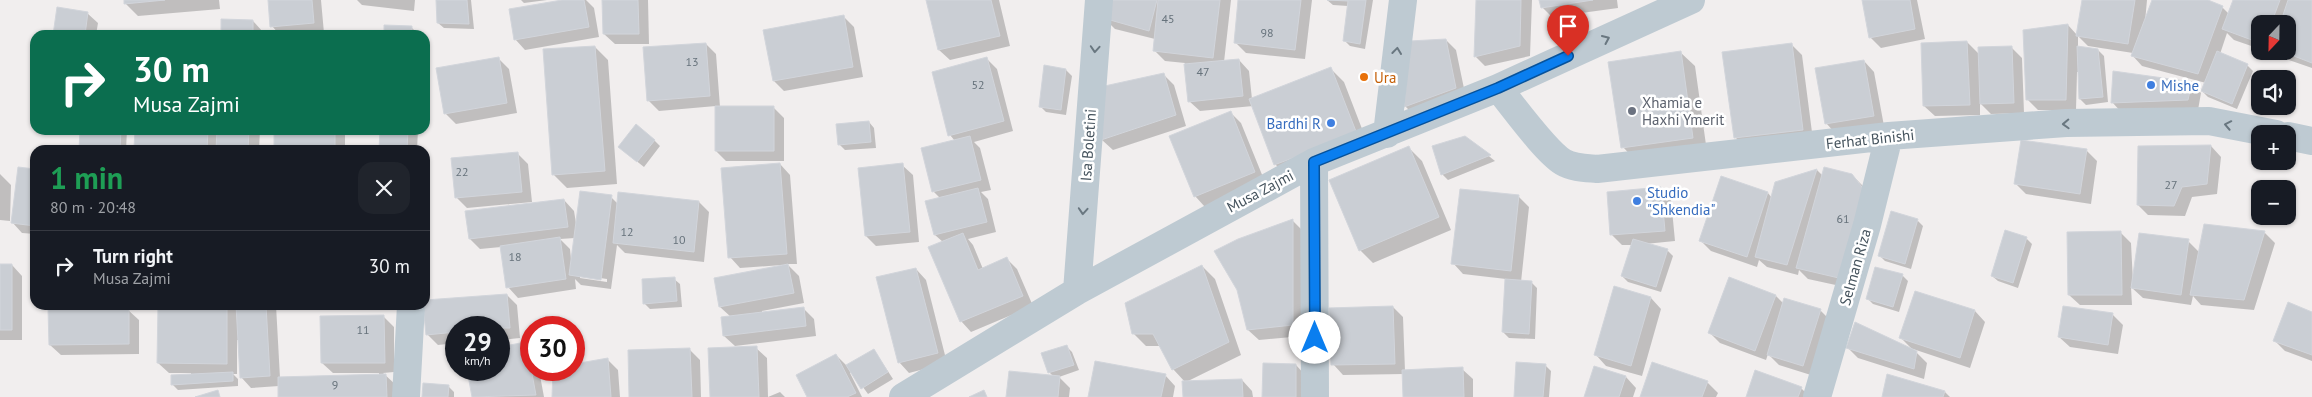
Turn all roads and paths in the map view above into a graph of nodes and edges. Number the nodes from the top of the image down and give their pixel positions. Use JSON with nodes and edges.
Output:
{"nodes":[{"id":1,"x":1099,"y":0,"type":"edge"},
{"id":2,"x":1403,"y":0,"type":"edge"},
{"id":3,"x":1691,"y":0,"type":"edge"},
{"id":4,"x":1498,"y":88,"type":"junction"},
{"id":5,"x":2251,"y":129,"type":"edge"},
{"id":6,"x":1387,"y":134,"type":"junction"},
{"id":7,"x":1889,"y":136,"type":"junction"},
{"id":8,"x":2296,"y":138,"type":"edge"},
{"id":9,"x":2312,"y":141,"type":"edge"},
{"id":10,"x":1314,"y":162,"type":"junction"},
{"id":11,"x":1077,"y":291,"type":"junction"},
{"id":12,"x":411,"y":310,"type":"edge"},
{"id":13,"x":406,"y":397,"type":"edge"},
{"id":14,"x":904,"y":397,"type":"edge"},
{"id":15,"x":1315,"y":397,"type":"edge"},
{"id":16,"x":1817,"y":397,"type":"edge"}],
"edges":[{"from":1,"to":11,"type":"street","name":"Isa Boletini","one_way":true},
{"from":6,"to":2,"type":"street","one_way":true},
{"from":4,"to":3,"type":"street","name":"Musa Zajmi","one_way":true},
{"from":4,"to":6,"type":"street","name":"Musa Zajmi"},
{"from":4,"to":7,"type":"street","name":"Ferhat Binishi"},
{"from":5,"to":7,"type":"street","name":"Ferhat Binishi","one_way":true},
{"from":6,"to":10,"type":"street","name":"Musa Zajmi"},
{"from":7,"to":16,"type":"street","name":"Selman Riza"},
{"from":8,"to":9,"type":"street"},
{"from":10,"to":11,"type":"street","name":"Musa Zajmi"},
{"from":10,"to":15,"type":"street"},
{"from":11,"to":14,"type":"street","name":"Musa Zajmi"},
{"from":12,"to":13,"type":"street"}]}
